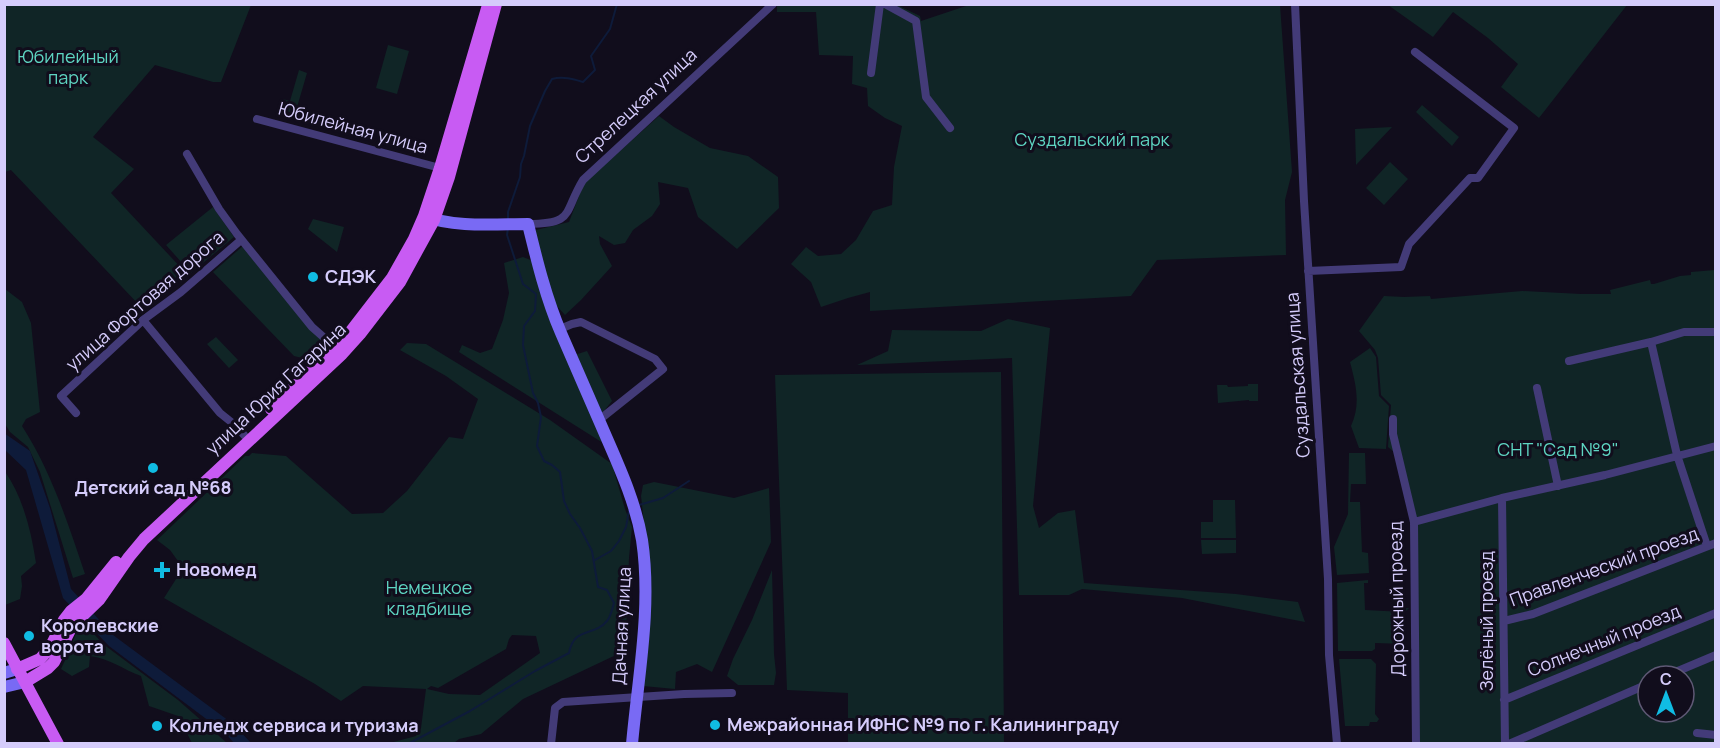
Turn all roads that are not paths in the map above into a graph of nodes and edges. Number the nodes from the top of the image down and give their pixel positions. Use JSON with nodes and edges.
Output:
{"nodes":[{"id":1,"x":488,"y":4,"type":"edge"},
{"id":2,"x":496,"y":4,"type":"edge"},
{"id":3,"x":773,"y":4,"type":"edge"},
{"id":4,"x":880,"y":4,"type":"edge"},
{"id":5,"x":885,"y":4,"type":"edge"},
{"id":6,"x":1295,"y":4,"type":"edge"},
{"id":7,"x":1415,"y":52,"type":"dead end"},
{"id":8,"x":871,"y":73,"type":"dead end"},
{"id":9,"x":257,"y":119,"type":"dead end"},
{"id":10,"x":950,"y":128,"type":"dead end"},
{"id":11,"x":187,"y":154,"type":"dead end"},
{"id":12,"x":440,"y":168,"type":"junction"},
{"id":13,"x":429,"y":218,"type":"junction"},
{"id":14,"x":528,"y":224,"type":"junction"},
{"id":15,"x":242,"y":240,"type":"junction"},
{"id":16,"x":1308,"y":271,"type":"junction"},
{"id":17,"x":143,"y":320,"type":"junction"},
{"id":18,"x":560,"y":329,"type":"junction"},
{"id":19,"x":1716,"y":332,"type":"edge"},
{"id":20,"x":1651,"y":342,"type":"junction"},
{"id":21,"x":339,"y":351,"type":"junction"},
{"id":22,"x":1569,"y":361,"type":"dead end"},
{"id":23,"x":1537,"y":388,"type":"dead end"},
{"id":24,"x":76,"y":413,"type":"dead end"},
{"id":25,"x":1393,"y":419,"type":"dead end"},
{"id":26,"x":599,"y":420,"type":"junction"},
{"id":27,"x":244,"y":435,"type":"junction"},
{"id":28,"x":1716,"y":446,"type":"edge"},
{"id":29,"x":1677,"y":456,"type":"junction"},
{"id":30,"x":1558,"y":486,"type":"junction"},
{"id":31,"x":1502,"y":498,"type":"junction"},
{"id":32,"x":1414,"y":522,"type":"junction"},
{"id":33,"x":1712,"y":544,"type":"edge"},
{"id":34,"x":90,"y":603,"type":"junction"},
{"id":35,"x":1716,"y":613,"type":"edge"},
{"id":36,"x":74,"y":615,"type":"junction"},
{"id":37,"x":1504,"y":621,"type":"junction"},
{"id":38,"x":4,"y":643,"type":"edge"},
{"id":39,"x":1716,"y":655,"type":"edge"},
{"id":40,"x":1695,"y":664,"type":"edge"},
{"id":41,"x":17,"y":669,"type":"junction"},
{"id":42,"x":4,"y":673,"type":"edge"},
{"id":43,"x":25,"y":682,"type":"junction"},
{"id":44,"x":4,"y":687,"type":"edge"},
{"id":45,"x":1636,"y":689,"type":"edge"},
{"id":46,"x":732,"y":693,"type":"dead end"},
{"id":47,"x":636,"y":698,"type":"junction"},
{"id":48,"x":1504,"y":700,"type":"junction"},
{"id":49,"x":1697,"y":734,"type":"dead end"},
{"id":50,"x":1716,"y":735,"type":"edge"},
{"id":51,"x":58,"y":744,"type":"edge"},
{"id":52,"x":551,"y":744,"type":"edge"},
{"id":53,"x":632,"y":744,"type":"edge"},
{"id":54,"x":1337,"y":744,"type":"edge"},
{"id":55,"x":1416,"y":744,"type":"edge"},
{"id":56,"x":1507,"y":744,"type":"edge"}],
"edges":[{"from":1,"to":12,"type":"main road","name":"улица Юрия Гагарина"},
{"from":2,"to":13,"type":"main road","name":"улица Юрия Гагарина"},
{"from":3,"to":14,"type":"street","name":"Стрелецкая улица"},
{"from":4,"to":8,"type":"street"},
{"from":5,"to":10,"type":"street"},
{"from":6,"to":16,"type":"street","name":"Суздальская улица"},
{"from":7,"to":16,"type":"street"},
{"from":9,"to":12,"type":"street","name":"Юбилейная улица"},
{"from":11,"to":15,"type":"street"},
{"from":12,"to":13,"type":"main road","name":"улица Юрия Гагарина"},
{"from":13,"to":14,"type":"street","name":"Стрелецкая улица"},
{"from":13,"to":21,"type":"main road","name":"улица Юрия Гагарина"},
{"from":14,"to":18,"type":"street"},
{"from":15,"to":17,"type":"street","name":"улица Фортовая дорога"},
{"from":15,"to":21,"type":"street"},
{"from":16,"to":54,"type":"street","name":"Суздальская улица"},
{"from":17,"to":24,"type":"street","name":"улица Фортовая дорога"},
{"from":17,"to":27,"type":"street"},
{"from":18,"to":26,"type":"street","name":"Дачная улица"},
{"from":18,"to":26,"type":"street"},
{"from":19,"to":20,"type":"street"},
{"from":20,"to":22,"type":"street"},
{"from":20,"to":29,"type":"street"},
{"from":21,"to":27,"type":"main road","name":"улица Юрия Гагарина"},
{"from":21,"to":34,"type":"main road","name":"улица Юрия Гагарина"},
{"from":23,"to":30,"type":"street"},
{"from":25,"to":32,"type":"street","name":"Дорожный проезд"},
{"from":26,"to":47,"type":"street","name":"Дачная улица"},
{"from":27,"to":34,"type":"main road","name":"улица Юрия Гагарина"},
{"from":28,"to":29,"type":"street"},
{"from":29,"to":30,"type":"street"},
{"from":29,"to":33,"type":"street"},
{"from":30,"to":31,"type":"street"},
{"from":31,"to":32,"type":"street"},
{"from":31,"to":37,"type":"street","name":"Зелёный проезд"},
{"from":32,"to":55,"type":"street","name":"Дорожный проезд"},
{"from":33,"to":37,"type":"street","name":"Правленческий проезд"},
{"from":34,"to":36,"type":"main road","name":"улица Юрия Гагарина"},
{"from":35,"to":48,"type":"street","name":"Солнечный проезд"},
{"from":36,"to":41,"type":"main road","name":"улица Юрия Гагарина"},
{"from":36,"to":43,"type":"main road","name":"улица Юрия Гагарина"},
{"from":37,"to":48,"type":"street","name":"Зелёный проезд"},
{"from":38,"to":41,"type":"main road"},
{"from":39,"to":40,"type":"street"},
{"from":41,"to":42,"type":"street"},
{"from":41,"to":43,"type":"main road"},
{"from":43,"to":44,"type":"street"},
{"from":43,"to":51,"type":"main road"},
{"from":45,"to":56,"type":"street"},
{"from":46,"to":47,"type":"street"},
{"from":47,"to":52,"type":"street"},
{"from":47,"to":53,"type":"street","name":"Дачная улица"},
{"from":48,"to":56,"type":"street","name":"Зелёный проезд"},
{"from":49,"to":50,"type":"street"}]}
